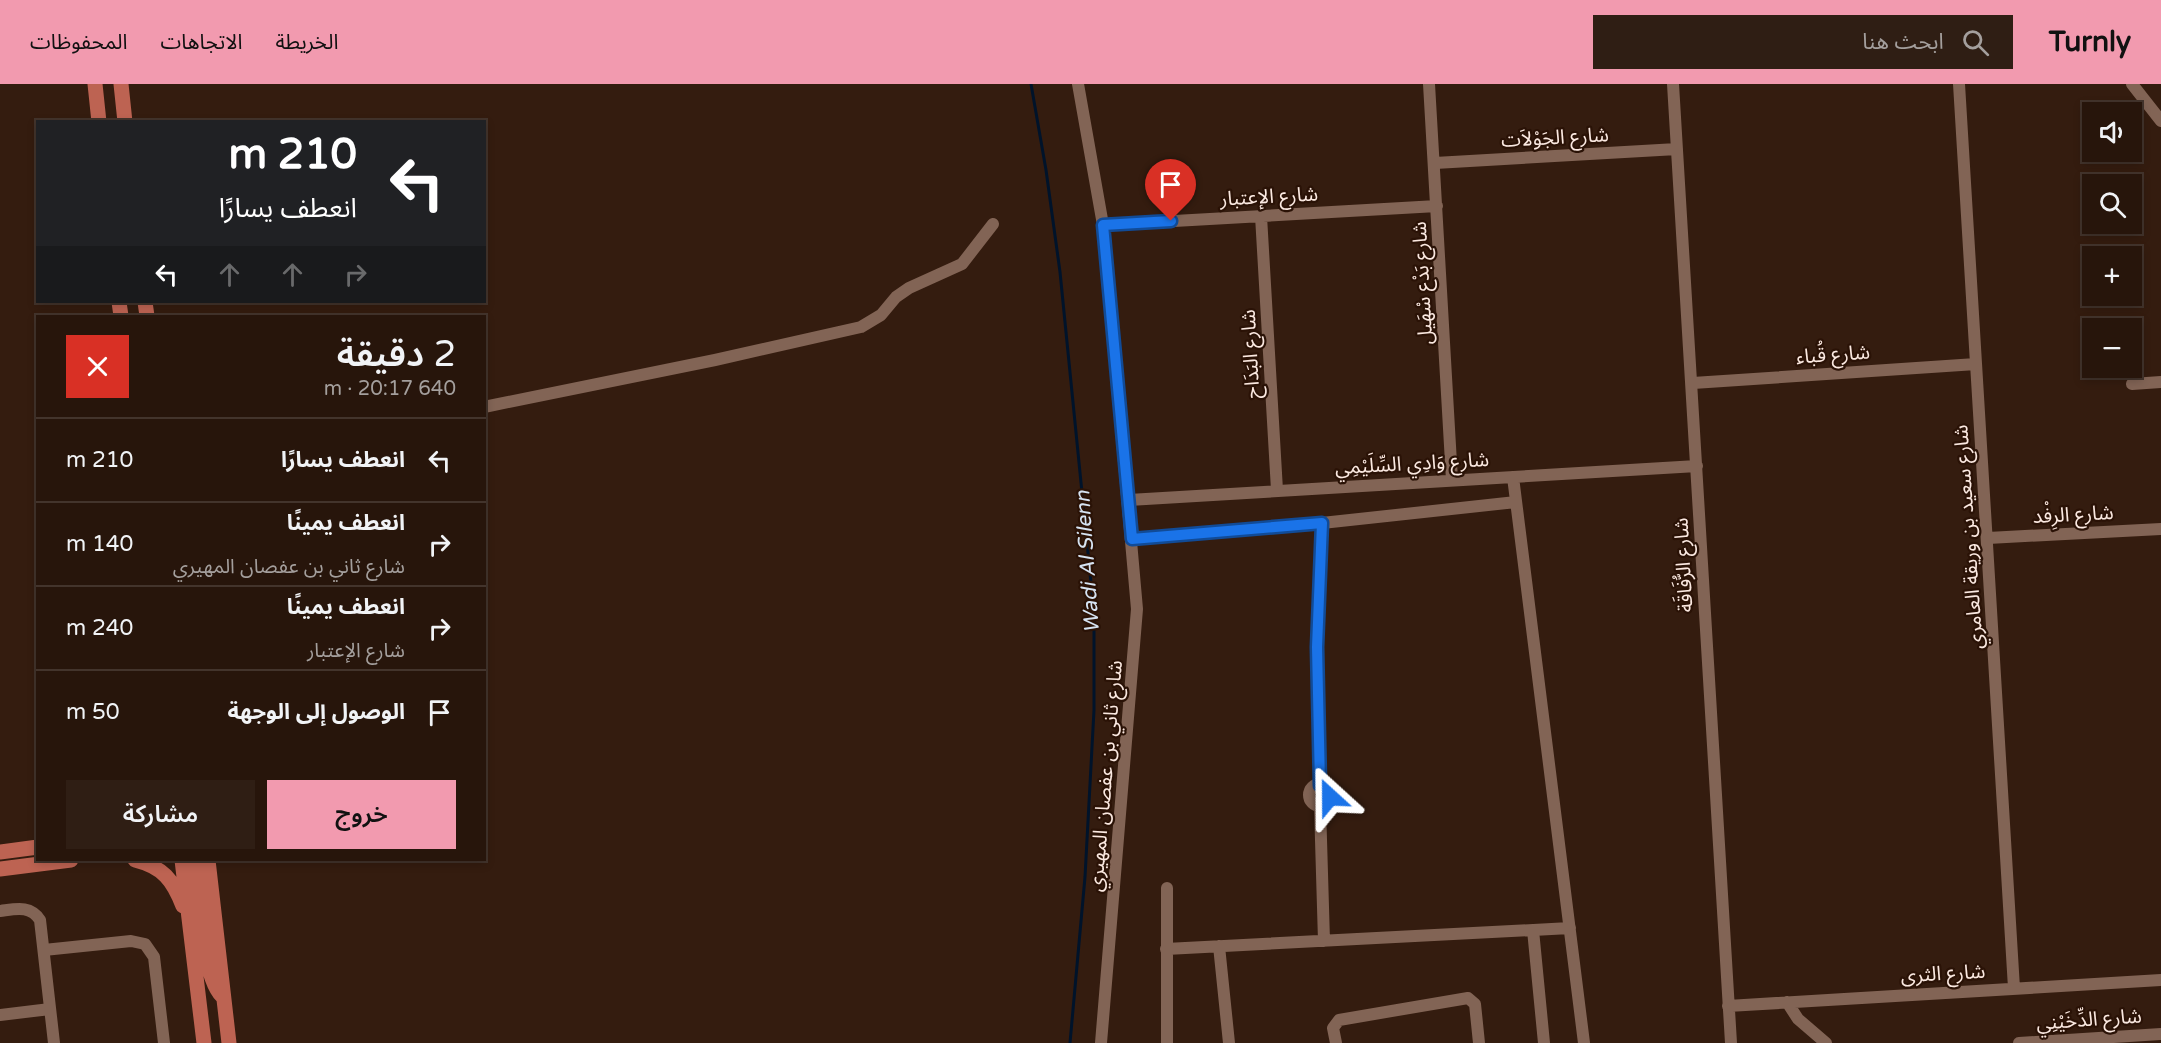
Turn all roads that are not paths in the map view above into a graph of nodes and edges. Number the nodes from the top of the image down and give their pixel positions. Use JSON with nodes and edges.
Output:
{"nodes":[{"id":1,"x":94,"y":84,"type":"edge"},
{"id":2,"x":121,"y":84,"type":"edge"},
{"id":3,"x":1078,"y":84,"type":"edge"},
{"id":4,"x":1430,"y":84,"type":"edge"},
{"id":5,"x":1673,"y":84,"type":"edge"},
{"id":6,"x":1959,"y":84,"type":"edge"},
{"id":7,"x":1967,"y":84,"type":"edge"},
{"id":8,"x":2132,"y":84,"type":"edge"},
{"id":9,"x":99,"y":120,"type":"edge"},
{"id":10,"x":125,"y":120,"type":"edge"},
{"id":11,"x":2161,"y":121,"type":"edge"},
{"id":12,"x":1677,"y":149,"type":"junction"},
{"id":13,"x":1435,"y":164,"type":"junction"},
{"id":14,"x":1437,"y":206,"type":"junction"},
{"id":15,"x":1261,"y":216,"type":"junction"},
{"id":16,"x":993,"y":224,"type":"dead end"},
{"id":17,"x":1103,"y":225,"type":"junction"},
{"id":18,"x":1976,"y":364,"type":"junction"},
{"id":19,"x":1693,"y":382,"type":"junction"},
{"id":20,"x":2161,"y":382,"type":"edge"},
{"id":21,"x":2132,"y":384,"type":"dead end"},
{"id":22,"x":486,"y":407,"type":"edge"},
{"id":23,"x":1697,"y":466,"type":"junction"},
{"id":24,"x":1513,"y":477,"type":"junction"},
{"id":25,"x":1452,"y":480,"type":"junction"},
{"id":26,"x":1278,"y":490,"type":"junction"},
{"id":27,"x":1129,"y":500,"type":"junction"},
{"id":28,"x":1516,"y":502,"type":"junction"},
{"id":29,"x":1322,"y":523,"type":"junction"},
{"id":30,"x":2161,"y":529,"type":"edge"},
{"id":31,"x":1988,"y":538,"type":"junction"},
{"id":32,"x":1132,"y":539,"type":"junction"},
{"id":33,"x":36,"y":847,"type":"edge"},
{"id":34,"x":0,"y":852,"type":"edge"},
{"id":35,"x":64,"y":861,"type":"edge"},
{"id":36,"x":138,"y":861,"type":"edge"},
{"id":37,"x":182,"y":861,"type":"edge"},
{"id":38,"x":196,"y":861,"type":"edge"},
{"id":39,"x":208,"y":861,"type":"edge"},
{"id":40,"x":4,"y":869,"type":"edge"},
{"id":41,"x":1167,"y":888,"type":"dead end"},
{"id":42,"x":0,"y":911,"type":"edge"},
{"id":43,"x":190,"y":926,"type":"junction"},
{"id":44,"x":1570,"y":928,"type":"junction"},
{"id":45,"x":1533,"y":930,"type":"junction"},
{"id":46,"x":1324,"y":941,"type":"junction"},
{"id":47,"x":1219,"y":946,"type":"junction"},
{"id":48,"x":1166,"y":949,"type":"junction"},
{"id":49,"x":44,"y":950,"type":"junction"},
{"id":50,"x":2161,"y":980,"type":"edge"},
{"id":51,"x":2014,"y":988,"type":"junction"},
{"id":52,"x":224,"y":998,"type":"junction"},
{"id":53,"x":1787,"y":1002,"type":"junction"},
{"id":54,"x":1728,"y":1006,"type":"junction"},
{"id":55,"x":50,"y":1009,"type":"junction"},
{"id":56,"x":0,"y":1015,"type":"edge"},
{"id":57,"x":2161,"y":1034,"type":"edge"},
{"id":58,"x":54,"y":1043,"type":"edge"},
{"id":59,"x":164,"y":1043,"type":"edge"},
{"id":60,"x":204,"y":1043,"type":"edge"},
{"id":61,"x":229,"y":1043,"type":"edge"},
{"id":62,"x":1101,"y":1043,"type":"edge"},
{"id":63,"x":1167,"y":1043,"type":"edge"},
{"id":64,"x":1229,"y":1043,"type":"edge"},
{"id":65,"x":1336,"y":1043,"type":"edge"},
{"id":66,"x":1479,"y":1043,"type":"edge"},
{"id":67,"x":1544,"y":1043,"type":"edge"},
{"id":68,"x":1584,"y":1043,"type":"edge"},
{"id":69,"x":1731,"y":1043,"type":"edge"},
{"id":70,"x":1826,"y":1043,"type":"edge"},
{"id":71,"x":2019,"y":1043,"type":"edge"}],
"edges":[{"from":1,"to":9,"type":"main road"},
{"from":2,"to":10,"type":"main road"},
{"from":3,"to":17,"type":"street","name":"شارع ثاني بن عفصان المهيري"},
{"from":4,"to":13,"type":"street","name":"شارع بَدْع سْهَيل"},
{"from":5,"to":12,"type":"street","name":"شارع الرُّفَاقَة"},
{"from":6,"to":7,"type":"street"},
{"from":6,"to":18,"type":"street","name":"شارع سعيد بن وريقة العامري"},
{"from":8,"to":11,"type":"street"},
{"from":12,"to":13,"type":"street","name":"شارع الجَوْلاَت"},
{"from":12,"to":19,"type":"street","name":"شارع الرُّفَاقَة"},
{"from":13,"to":14,"type":"street","name":"شارع بَدْع سْهَيل"},
{"from":14,"to":15,"type":"street","name":"شارع الإعتبار"},
{"from":14,"to":25,"type":"street","name":"شارع بَدْع سْهَيل"},
{"from":15,"to":17,"type":"street","name":"شارع الإعتبار"},
{"from":15,"to":26,"type":"street","name":"شارع البَدَاح"},
{"from":16,"to":22,"type":"street"},
{"from":17,"to":27,"type":"street","name":"شارع ثاني بن عفصان المهيري"},
{"from":18,"to":19,"type":"street","name":"شارع قُباء"},
{"from":18,"to":31,"type":"street","name":"شارع سعيد بن وريقة العامري"},
{"from":19,"to":23,"type":"street","name":"شارع الرُّفَاقَة"},
{"from":20,"to":21,"type":"street"},
{"from":23,"to":24,"type":"street","name":"شارع وَادِي السِّلَيْمِي"},
{"from":23,"to":54,"type":"street","name":"شارع الرُّفَاقَة"},
{"from":24,"to":25,"type":"street","name":"شارع وَادِي السِّلَيْمِي"},
{"from":24,"to":28,"type":"street"},
{"from":25,"to":26,"type":"street","name":"شارع وَادِي السِّلَيْمِي"},
{"from":26,"to":27,"type":"street","name":"شارع وَادِي السِّلَيْمِي"},
{"from":27,"to":32,"type":"street","name":"شارع ثاني بن عفصان المهيري"},
{"from":28,"to":29,"type":"street"},
{"from":28,"to":44,"type":"street"},
{"from":29,"to":32,"type":"street"},
{"from":29,"to":46,"type":"street"},
{"from":30,"to":31,"type":"street","name":"شارع الرِفْد"},
{"from":31,"to":51,"type":"street","name":"شارع سعيد بن وريقة العامري"},
{"from":32,"to":62,"type":"street","name":"شارع ثاني بن عفصان المهيري"},
{"from":33,"to":34,"type":"main road"},
{"from":35,"to":40,"type":"main road"},
{"from":36,"to":43,"type":"main road"},
{"from":37,"to":43,"type":"main road"},
{"from":38,"to":52,"type":"main road"},
{"from":39,"to":52,"type":"main road"},
{"from":41,"to":48,"type":"street"},
{"from":42,"to":49,"type":"street"},
{"from":43,"to":60,"type":"main road"},
{"from":44,"to":45,"type":"street"},
{"from":44,"to":68,"type":"street"},
{"from":45,"to":46,"type":"street"},
{"from":45,"to":67,"type":"street"},
{"from":46,"to":47,"type":"street"},
{"from":47,"to":48,"type":"street"},
{"from":47,"to":64,"type":"street"},
{"from":48,"to":63,"type":"street"},
{"from":49,"to":55,"type":"street"},
{"from":49,"to":59,"type":"street"},
{"from":50,"to":51,"type":"street","name":"شارع الثرى"},
{"from":51,"to":53,"type":"street","name":"شارع الثرى"},
{"from":52,"to":61,"type":"main road"},
{"from":53,"to":54,"type":"street","name":"شارع الثرى"},
{"from":53,"to":70,"type":"street"},
{"from":54,"to":69,"type":"street","name":"شارع الرُّفَاقَة"},
{"from":55,"to":56,"type":"street"},
{"from":55,"to":58,"type":"street"},
{"from":57,"to":71,"type":"street","name":"شارع الدِّخَيْنِي"},
{"from":65,"to":66,"type":"street"}]}
